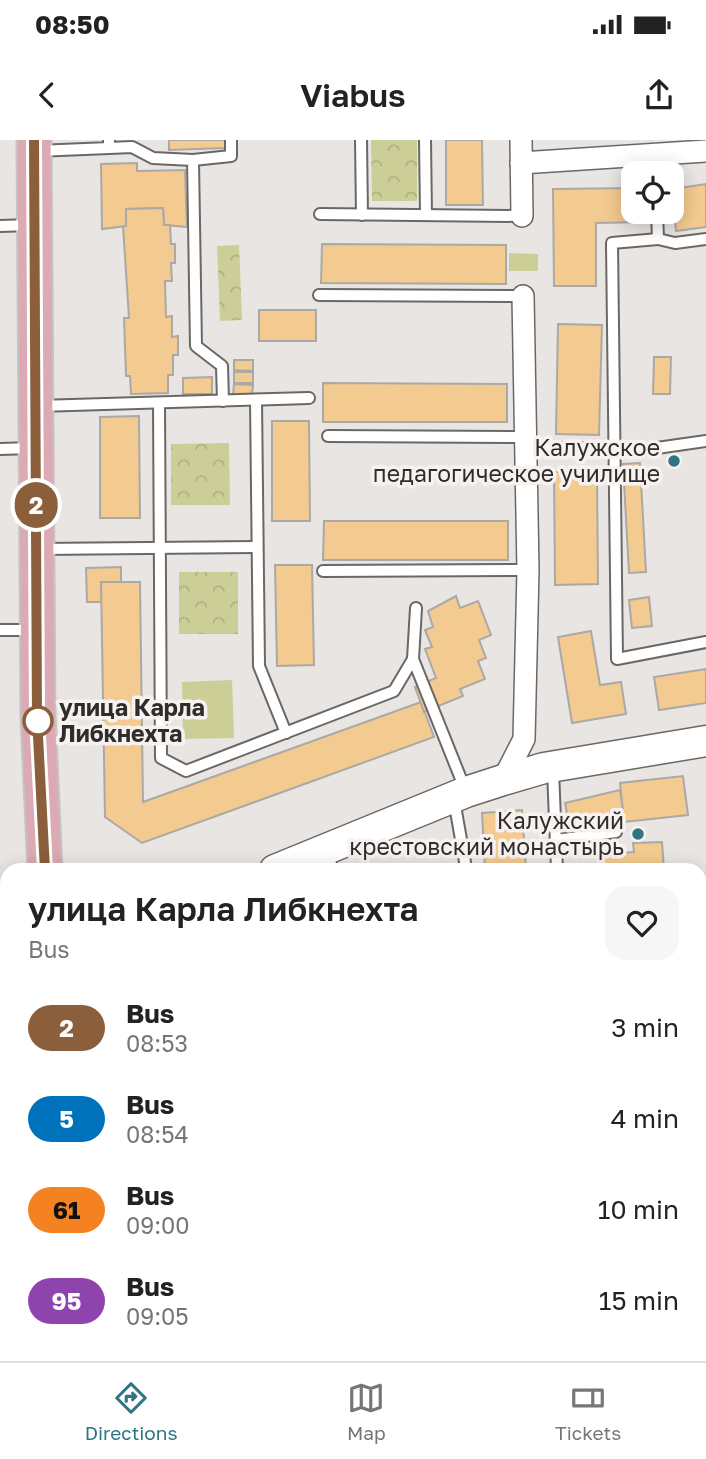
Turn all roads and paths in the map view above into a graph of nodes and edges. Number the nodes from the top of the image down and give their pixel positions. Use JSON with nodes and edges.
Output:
{"nodes":[{"id":1,"x":231,"y":140,"type":"edge"},
{"id":2,"x":361,"y":140,"type":"edge"},
{"id":3,"x":425,"y":140,"type":"edge"},
{"id":4,"x":521,"y":140,"type":"edge"},
{"id":5,"x":109,"y":144,"type":"edge"},
{"id":6,"x":34,"y":145,"type":"edge"},
{"id":7,"x":706,"y":151,"type":"edge"},
{"id":8,"x":647,"y":157,"type":"edge"},
{"id":9,"x":193,"y":160,"type":"junction"},
{"id":10,"x":521,"y":163,"type":"junction"},
{"id":11,"x":320,"y":214,"type":"dead end"},
{"id":12,"x":362,"y":215,"type":"junction"},
{"id":13,"x":426,"y":215,"type":"junction"},
{"id":14,"x":522,"y":216,"type":"joint"},
{"id":15,"x":657,"y":224,"type":"edge"},
{"id":16,"x":34,"y":225,"type":"junction"},
{"id":17,"x":0,"y":226,"type":"edge"},
{"id":18,"x":657,"y":239,"type":"junction"},
{"id":19,"x":706,"y":239,"type":"edge"},
{"id":20,"x":319,"y":295,"type":"dead end"},
{"id":21,"x":523,"y":296,"type":"joint"},
{"id":22,"x":309,"y":398,"type":"dead end"},
{"id":23,"x":256,"y":400,"type":"junction"},
{"id":24,"x":223,"y":401,"type":"junction"},
{"id":25,"x":159,"y":403,"type":"junction"},
{"id":26,"x":36,"y":406,"type":"junction"},
{"id":27,"x":328,"y":436,"type":"dead end"},
{"id":28,"x":526,"y":442,"type":"junction"},
{"id":29,"x":706,"y":442,"type":"edge"},
{"id":30,"x":36,"y":447,"type":"junction"},
{"id":31,"x":614,"y":448,"type":"junction"},
{"id":32,"x":0,"y":449,"type":"edge"},
{"id":33,"x":257,"y":547,"type":"junction"},
{"id":34,"x":160,"y":548,"type":"junction"},
{"id":35,"x":36,"y":549,"type":"junction"},
{"id":36,"x":528,"y":570,"type":"junction"},
{"id":37,"x":323,"y":571,"type":"dead end"},
{"id":38,"x":416,"y":608,"type":"dead end"},
{"id":39,"x":0,"y":630,"type":"edge"},
{"id":40,"x":37,"y":630,"type":"junction"},
{"id":41,"x":706,"y":642,"type":"edge"},
{"id":42,"x":413,"y":659,"type":"junction"},
{"id":43,"x":286,"y":733,"type":"junction"},
{"id":44,"x":706,"y":741,"type":"edge"},
{"id":45,"x":553,"y":767,"type":"junction"},
{"id":46,"x":503,"y":780,"type":"junction"},
{"id":47,"x":459,"y":795,"type":"junction"},
{"id":48,"x":616,"y":832,"type":"dead end"},
{"id":49,"x":556,"y":840,"type":"junction"},
{"id":50,"x":329,"y":859,"type":"edge"},
{"id":51,"x":465,"y":862,"type":"dead end"},
{"id":52,"x":45,"y":863,"type":"edge"},
{"id":53,"x":309,"y":863,"type":"edge"},
{"id":54,"x":557,"y":863,"type":"edge"}],
"edges":[{"from":1,"to":9,"type":"lane"},
{"from":2,"to":12,"type":"lane"},
{"from":3,"to":13,"type":"lane"},
{"from":4,"to":10,"type":"street"},
{"from":5,"to":6,"type":"lane"},
{"from":5,"to":9,"type":"lane"},
{"from":6,"to":16,"type":"main road"},
{"from":7,"to":8,"type":"street"},
{"from":8,"to":10,"type":"street"},
{"from":9,"to":24,"type":"lane"},
{"from":10,"to":14,"type":"street"},
{"from":11,"to":12,"type":"lane"},
{"from":12,"to":13,"type":"lane"},
{"from":13,"to":14,"type":"lane"},
{"from":15,"to":18,"type":"lane"},
{"from":16,"to":17,"type":"lane"},
{"from":16,"to":26,"type":"main road"},
{"from":18,"to":19,"type":"lane"},
{"from":18,"to":31,"type":"lane"},
{"from":20,"to":21,"type":"lane"},
{"from":21,"to":28,"type":"street"},
{"from":22,"to":23,"type":"lane"},
{"from":23,"to":24,"type":"lane"},
{"from":23,"to":33,"type":"lane"},
{"from":24,"to":25,"type":"lane"},
{"from":25,"to":26,"type":"lane"},
{"from":25,"to":34,"type":"lane"},
{"from":26,"to":30,"type":"main road"},
{"from":27,"to":28,"type":"lane"},
{"from":28,"to":31,"type":"lane"},
{"from":28,"to":36,"type":"street"},
{"from":29,"to":31,"type":"lane"},
{"from":30,"to":32,"type":"lane"},
{"from":30,"to":35,"type":"main road"},
{"from":31,"to":41,"type":"lane"},
{"from":33,"to":34,"type":"lane"},
{"from":33,"to":43,"type":"lane"},
{"from":34,"to":35,"type":"lane"},
{"from":34,"to":43,"type":"lane"},
{"from":35,"to":40,"type":"main road"},
{"from":36,"to":37,"type":"lane"},
{"from":36,"to":46,"type":"street"},
{"from":38,"to":42,"type":"lane"},
{"from":39,"to":40,"type":"lane"},
{"from":40,"to":52,"type":"main road"},
{"from":42,"to":43,"type":"lane"},
{"from":42,"to":47,"type":"lane"},
{"from":44,"to":45,"type":"street"},
{"from":45,"to":46,"type":"street"},
{"from":45,"to":49,"type":"lane"},
{"from":46,"to":47,"type":"street"},
{"from":47,"to":50,"type":"street"},
{"from":47,"to":51,"type":"lane"},
{"from":48,"to":49,"type":"lane"},
{"from":49,"to":54,"type":"lane"},
{"from":50,"to":53,"type":"street"}]}
